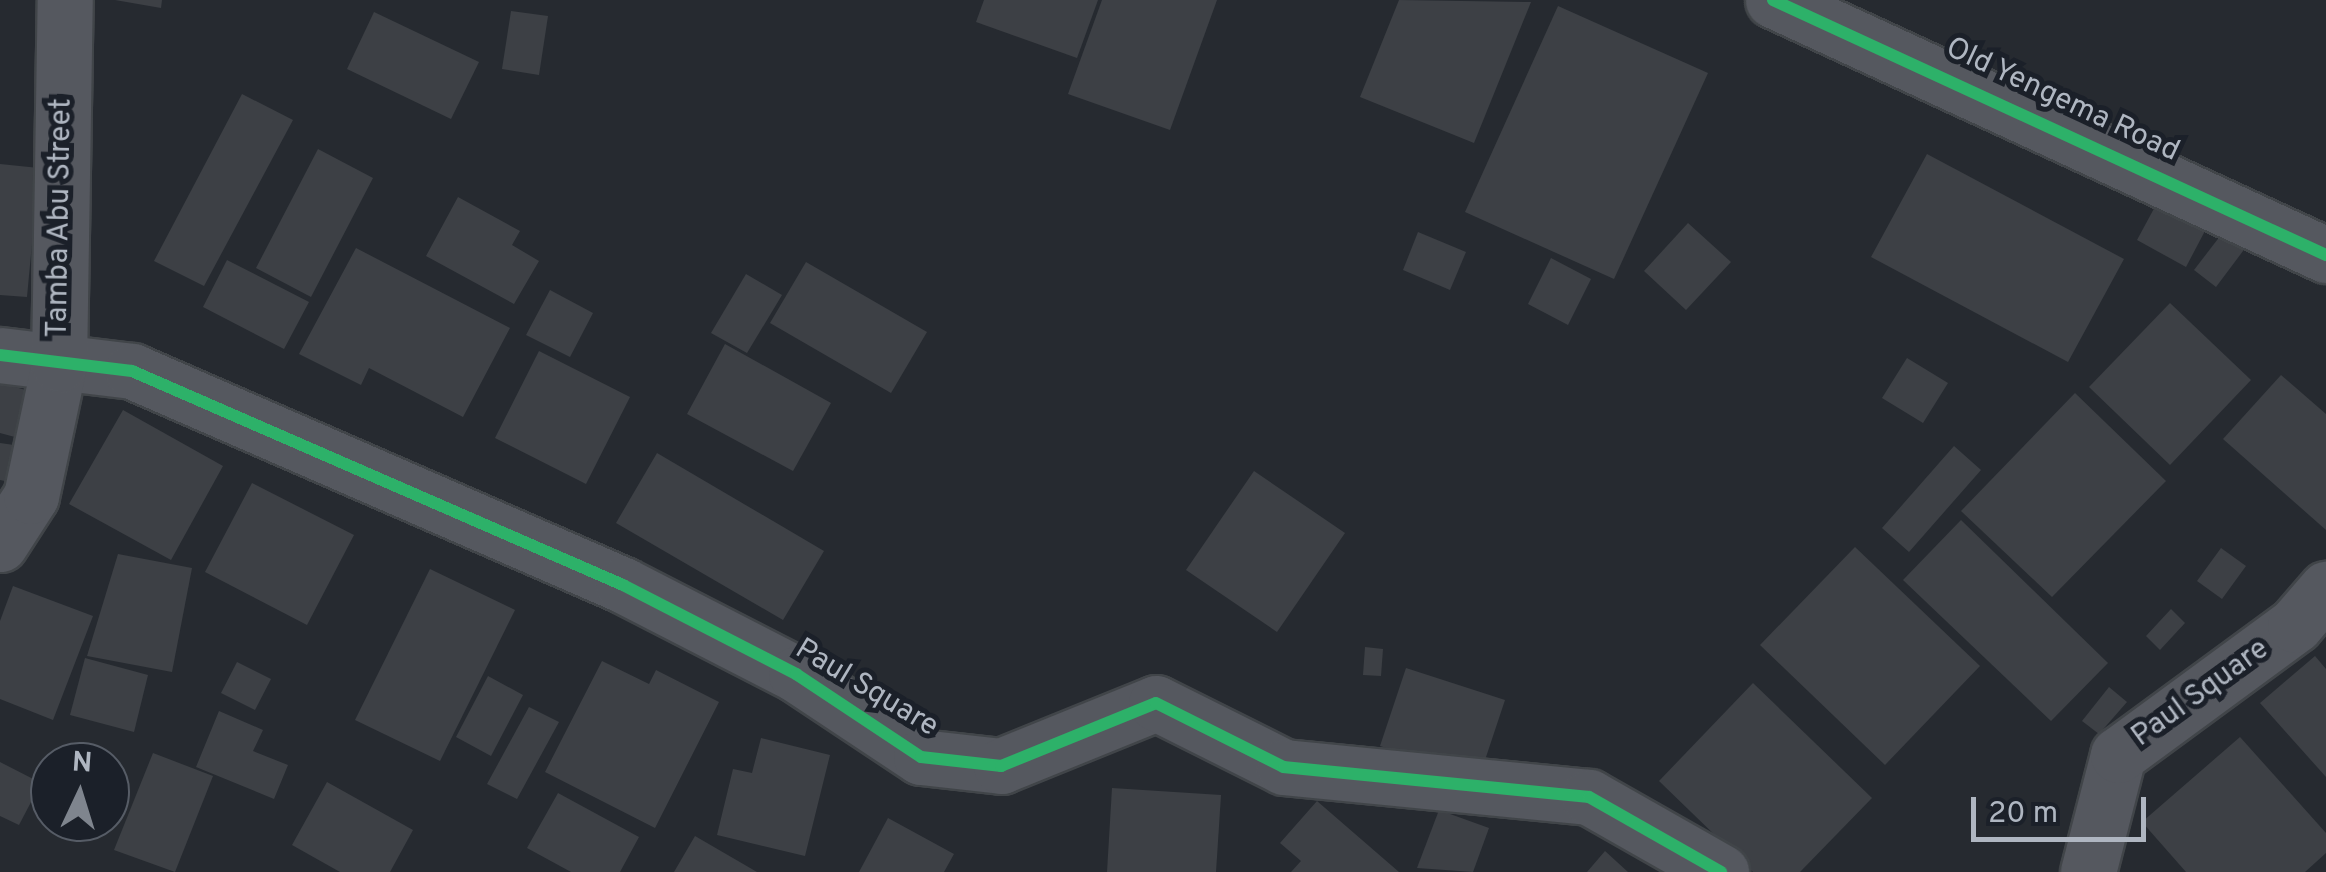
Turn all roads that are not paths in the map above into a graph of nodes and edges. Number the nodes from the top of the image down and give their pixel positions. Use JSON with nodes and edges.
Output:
{"nodes":[{"id":1,"x":65,"y":0,"type":"edge"},
{"id":2,"x":1773,"y":0,"type":"edge"},
{"id":3,"x":2326,"y":254,"type":"edge"},
{"id":4,"x":0,"y":354,"type":"edge"},
{"id":5,"x":59,"y":364,"type":"junction"},
{"id":6,"x":0,"y":544,"type":"edge"},
{"id":7,"x":2326,"y":589,"type":"edge"},
{"id":8,"x":1721,"y":872,"type":"edge"},
{"id":9,"x":2088,"y":872,"type":"edge"}],
"edges":[{"from":1,"to":5,"type":"street","name":"Tamba Abu Street"},
{"from":2,"to":3,"type":"street","name":"Old Yengema Road"},
{"from":4,"to":5,"type":"street","name":"Paul Square"},
{"from":5,"to":6,"type":"street","name":"Tamba Abu Street"},
{"from":5,"to":8,"type":"street","name":"Paul Square"},
{"from":7,"to":9,"type":"street","name":"Paul Square"}]}
